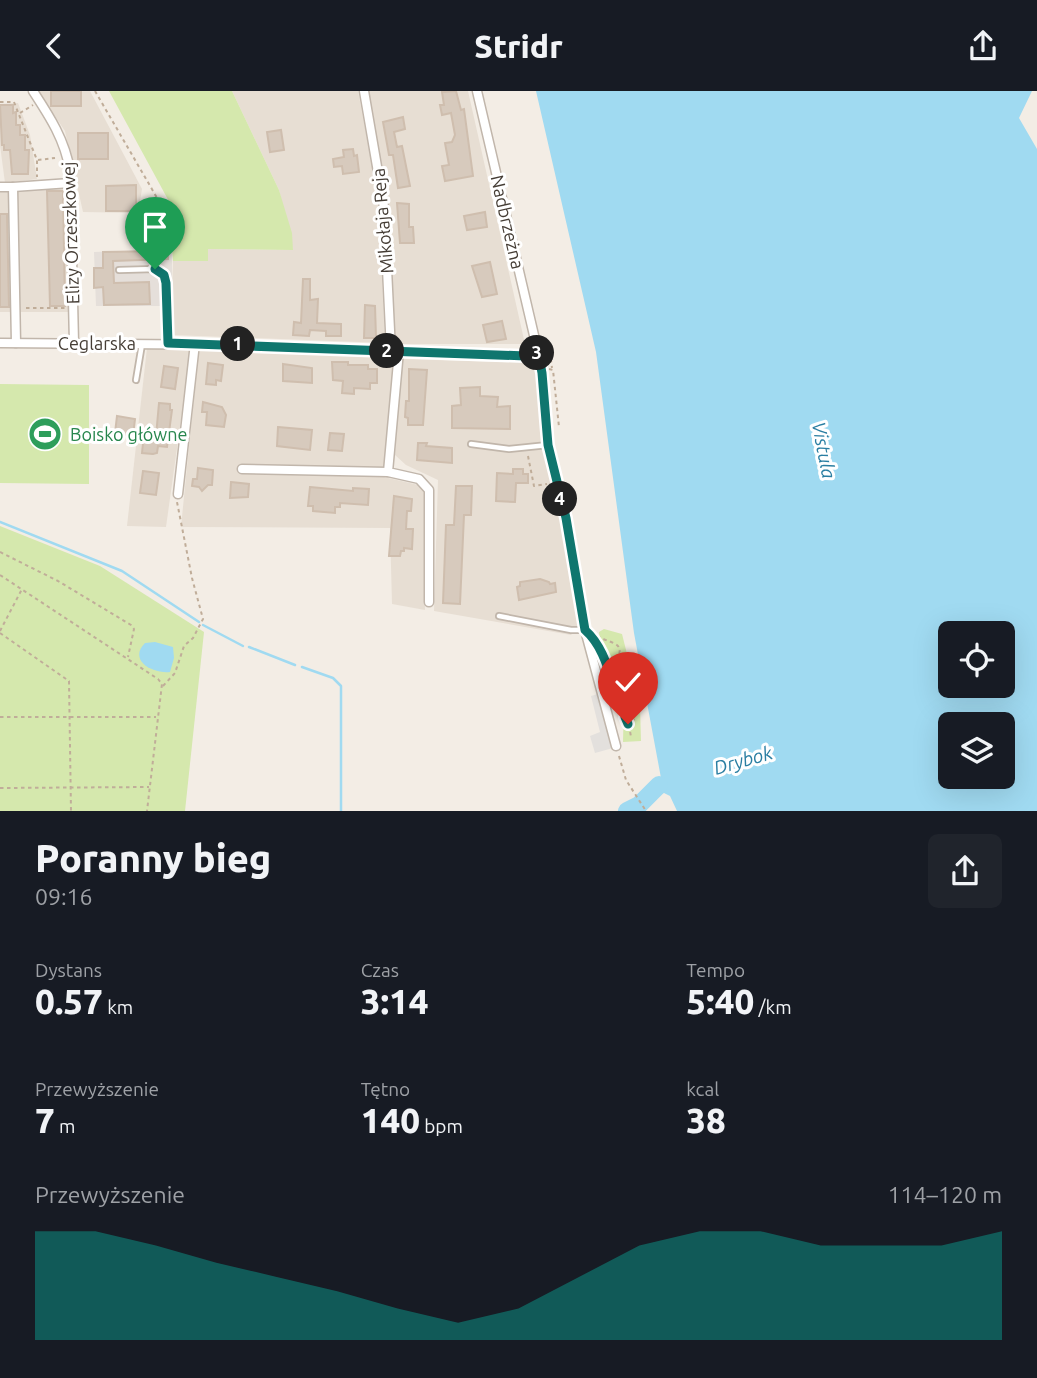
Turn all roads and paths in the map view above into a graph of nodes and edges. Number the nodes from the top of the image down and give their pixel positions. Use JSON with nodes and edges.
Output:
{"nodes":[{"id":1,"x":33,"y":91,"type":"edge"},
{"id":2,"x":95,"y":91,"type":"edge"},
{"id":3,"x":363,"y":91,"type":"edge"},
{"id":4,"x":477,"y":91,"type":"edge"},
{"id":5,"x":0,"y":102,"type":"edge"},
{"id":6,"x":33,"y":105,"type":"dead end"},
{"id":7,"x":19,"y":113,"type":"junction"},
{"id":8,"x":55,"y":158,"type":"dead end"},
{"id":9,"x":37,"y":160,"type":"junction"},
{"id":10,"x":70,"y":183,"type":"junction"},
{"id":11,"x":37,"y":185,"type":"junction"},
{"id":12,"x":0,"y":187,"type":"edge"},
{"id":13,"x":13,"y":187,"type":"junction"},
{"id":14,"x":160,"y":203,"type":"dead end"},
{"id":15,"x":119,"y":270,"type":"dead end"},
{"id":16,"x":15,"y":308,"type":"junction"},
{"id":17,"x":72,"y":308,"type":"junction"},
{"id":18,"x":0,"y":343,"type":"edge"},
{"id":19,"x":16,"y":343,"type":"junction"},
{"id":20,"x":74,"y":343,"type":"junction"},
{"id":21,"x":142,"y":343,"type":"junction"},
{"id":22,"x":168,"y":343,"type":"junction"},
{"id":23,"x":195,"y":343,"type":"junction"},
{"id":24,"x":548,"y":345,"type":"dead end"},
{"id":25,"x":395,"y":351,"type":"junction"},
{"id":26,"x":538,"y":352,"type":"junction"},
{"id":27,"x":136,"y":380,"type":"dead end"},
{"id":28,"x":559,"y":427,"type":"dead end"},
{"id":29,"x":471,"y":444,"type":"dead end"},
{"id":30,"x":548,"y":445,"type":"junction"},
{"id":31,"x":527,"y":448,"type":"junction"},
{"id":32,"x":242,"y":469,"type":"dead end"},
{"id":33,"x":388,"y":472,"type":"junction"},
{"id":34,"x":556,"y":482,"type":"junction"},
{"id":35,"x":178,"y":494,"type":"joint"},
{"id":36,"x":0,"y":552,"type":"edge"},
{"id":37,"x":0,"y":575,"type":"edge"},
{"id":38,"x":22,"y":589,"type":"junction"},
{"id":39,"x":429,"y":602,"type":"dead end"},
{"id":40,"x":499,"y":616,"type":"dead end"},
{"id":41,"x":585,"y":630,"type":"junction"},
{"id":42,"x":0,"y":632,"type":"edge"},
{"id":43,"x":594,"y":634,"type":"dead end"},
{"id":44,"x":598,"y":645,"type":"dead end"},
{"id":45,"x":127,"y":660,"type":"junction"},
{"id":46,"x":625,"y":666,"type":"dead end"},
{"id":47,"x":161,"y":688,"type":"junction"},
{"id":48,"x":615,"y":689,"type":"junction"},
{"id":49,"x":625,"y":690,"type":"junction"},
{"id":50,"x":620,"y":703,"type":"dead end"},
{"id":51,"x":630,"y":707,"type":"junction"},
{"id":52,"x":0,"y":717,"type":"edge"},
{"id":53,"x":157,"y":717,"type":"junction"},
{"id":54,"x":69,"y":718,"type":"junction"},
{"id":55,"x":629,"y":724,"type":"junction"},
{"id":56,"x":631,"y":737,"type":"dead end"},
{"id":57,"x":616,"y":746,"type":"joint"},
{"id":58,"x":150,"y":787,"type":"junction"},
{"id":59,"x":0,"y":788,"type":"edge"},
{"id":60,"x":71,"y":788,"type":"junction"},
{"id":61,"x":71,"y":811,"type":"edge"},
{"id":62,"x":147,"y":811,"type":"edge"},
{"id":63,"x":646,"y":811,"type":"edge"}],
"edges":[{"from":1,"to":10,"type":"street","name":"Elizy Orzeszkowej"},
{"from":2,"to":14,"type":"path"},
{"from":3,"to":25,"type":"street","name":"Mikołaja Reja"},
{"from":4,"to":26,"type":"street","name":"Nadbrzeżna"},
{"from":5,"to":7,"type":"path"},
{"from":6,"to":7,"type":"path"},
{"from":7,"to":9,"type":"path"},
{"from":8,"to":9,"type":"path"},
{"from":9,"to":11,"type":"path"},
{"from":10,"to":11,"type":"street"},
{"from":10,"to":17,"type":"street","name":"Elizy Orzeszkowej"},
{"from":11,"to":13,"type":"street"},
{"from":12,"to":13,"type":"street"},
{"from":13,"to":16,"type":"street"},
{"from":15,"to":22,"type":"lane"},
{"from":16,"to":17,"type":"path"},
{"from":16,"to":19,"type":"street"},
{"from":17,"to":20,"type":"street","name":"Elizy Orzeszkowej"},
{"from":18,"to":19,"type":"street","name":"Ceglarska"},
{"from":19,"to":20,"type":"street","name":"Ceglarska"},
{"from":20,"to":21,"type":"street","name":"Ceglarska"},
{"from":21,"to":22,"type":"street","name":"Ceglarska"},
{"from":21,"to":27,"type":"lane"},
{"from":22,"to":23,"type":"street","name":"Ceglarska"},
{"from":23,"to":25,"type":"street","name":"Ceglarska"},
{"from":23,"to":35,"type":"street"},
{"from":24,"to":28,"type":"path"},
{"from":25,"to":26,"type":"street","name":"Ceglarska"},
{"from":25,"to":33,"type":"street","name":"Mikołaja Reja"},
{"from":26,"to":30,"type":"street","name":"Nadbrzeżna"},
{"from":29,"to":31,"type":"lane"},
{"from":30,"to":31,"type":"lane"},
{"from":30,"to":34,"type":"street","name":"Nadbrzeżna"},
{"from":31,"to":34,"type":"path"},
{"from":32,"to":33,"type":"street"},
{"from":33,"to":39,"type":"street"},
{"from":34,"to":41,"type":"street","name":"Nadbrzeżna"},
{"from":35,"to":47,"type":"path"},
{"from":36,"to":45,"type":"path"},
{"from":37,"to":38,"type":"path"},
{"from":38,"to":42,"type":"path"},
{"from":38,"to":45,"type":"path"},
{"from":40,"to":41,"type":"lane"},
{"from":41,"to":57,"type":"street","name":"Nadbrzeżna"},
{"from":42,"to":54,"type":"path"},
{"from":43,"to":46,"type":"path"},
{"from":44,"to":48,"type":"path"},
{"from":45,"to":47,"type":"path"},
{"from":47,"to":53,"type":"path"},
{"from":48,"to":49,"type":"path"},
{"from":48,"to":50,"type":"path"},
{"from":49,"to":51,"type":"path"},
{"from":49,"to":51,"type":"path"},
{"from":51,"to":55,"type":"path"},
{"from":51,"to":55,"type":"path"},
{"from":52,"to":54,"type":"path"},
{"from":53,"to":54,"type":"path"},
{"from":53,"to":58,"type":"path"},
{"from":54,"to":60,"type":"path"},
{"from":55,"to":56,"type":"path"},
{"from":57,"to":63,"type":"path"},
{"from":58,"to":60,"type":"path"},
{"from":58,"to":62,"type":"path"},
{"from":59,"to":60,"type":"path"},
{"from":60,"to":61,"type":"path"}]}
